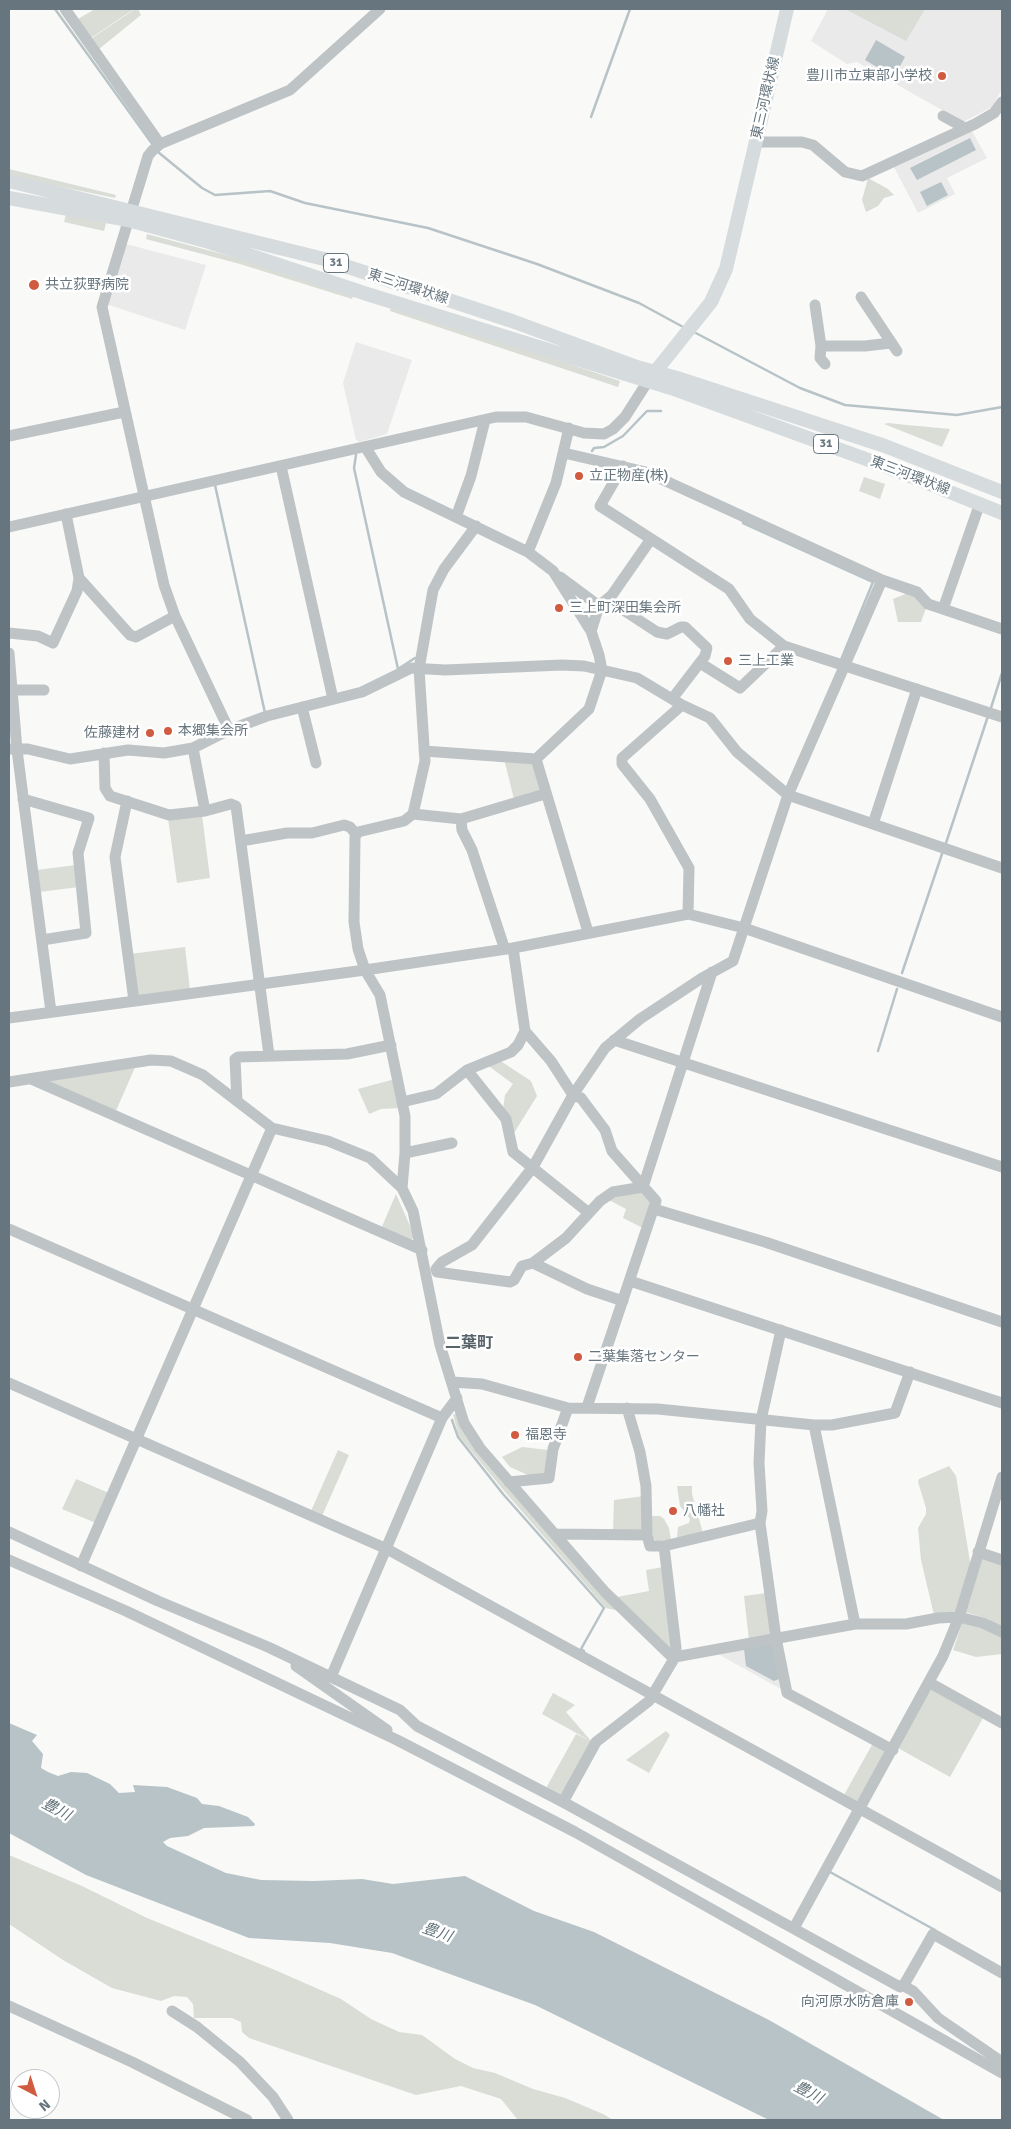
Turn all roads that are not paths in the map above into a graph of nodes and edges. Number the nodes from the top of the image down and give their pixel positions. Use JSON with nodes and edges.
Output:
{"nodes":[{"id":1,"x":65,"y":9,"type":"edge"},
{"id":2,"x":380,"y":9,"type":"edge"},
{"id":3,"x":787,"y":9,"type":"edge"},
{"id":4,"x":1002,"y":102,"type":"edge"},
{"id":5,"x":943,"y":116,"type":"dead end"},
{"id":6,"x":965,"y":128,"type":"junction"},
{"id":7,"x":756,"y":142,"type":"junction"},
{"id":8,"x":156,"y":148,"type":"junction"},
{"id":9,"x":9,"y":181,"type":"edge"},
{"id":10,"x":9,"y":198,"type":"edge"},
{"id":11,"x":130,"y":215,"type":"junction"},
{"id":12,"x":861,"y":297,"type":"dead end"},
{"id":13,"x":815,"y":305,"type":"dead end"},
{"id":14,"x":821,"y":346,"type":"junction"},
{"id":15,"x":825,"y":364,"type":"dead end"},
{"id":16,"x":652,"y":377,"type":"junction"},
{"id":17,"x":124,"y":412,"type":"junction"},
{"id":18,"x":485,"y":420,"type":"junction"},
{"id":19,"x":569,"y":428,"type":"junction"},
{"id":20,"x":9,"y":436,"type":"edge"},
{"id":21,"x":366,"y":448,"type":"junction"},
{"id":22,"x":564,"y":453,"type":"junction"},
{"id":23,"x":281,"y":466,"type":"junction"},
{"id":24,"x":623,"y":466,"type":"junction"},
{"id":25,"x":1002,"y":492,"type":"edge"},
{"id":26,"x":146,"y":495,"type":"junction"},
{"id":27,"x":980,"y":502,"type":"junction"},
{"id":28,"x":1002,"y":513,"type":"edge"},
{"id":29,"x":66,"y":514,"type":"junction"},
{"id":30,"x":456,"y":517,"type":"junction"},
{"id":31,"x":476,"y":526,"type":"junction"},
{"id":32,"x":9,"y":527,"type":"edge"},
{"id":33,"x":651,"y":539,"type":"junction"},
{"id":34,"x":528,"y":552,"type":"junction"},
{"id":35,"x":553,"y":571,"type":"junction"},
{"id":36,"x":78,"y":578,"type":"junction"},
{"id":37,"x":882,"y":580,"type":"junction"},
{"id":38,"x":603,"y":603,"type":"junction"},
{"id":39,"x":944,"y":610,"type":"junction"},
{"id":40,"x":175,"y":616,"type":"junction"},
{"id":41,"x":1002,"y":629,"type":"edge"},
{"id":42,"x":591,"y":631,"type":"junction"},
{"id":43,"x":9,"y":633,"type":"edge"},
{"id":44,"x":784,"y":646,"type":"junction"},
{"id":45,"x":9,"y":658,"type":"edge"},
{"id":46,"x":700,"y":663,"type":"junction"},
{"id":47,"x":844,"y":665,"type":"junction"},
{"id":48,"x":419,"y":669,"type":"junction"},
{"id":49,"x":602,"y":670,"type":"junction"},
{"id":50,"x":917,"y":689,"type":"junction"},
{"id":51,"x":13,"y":690,"type":"junction"},
{"id":52,"x":44,"y":690,"type":"dead end"},
{"id":53,"x":333,"y":699,"type":"junction"},
{"id":54,"x":677,"y":702,"type":"junction"},
{"id":55,"x":302,"y":707,"type":"junction"},
{"id":56,"x":1002,"y":716,"type":"edge"},
{"id":57,"x":229,"y":730,"type":"junction"},
{"id":58,"x":193,"y":748,"type":"junction"},
{"id":59,"x":13,"y":749,"type":"edge"},
{"id":60,"x":424,"y":751,"type":"junction"},
{"id":61,"x":104,"y":753,"type":"junction"},
{"id":62,"x":536,"y":759,"type":"junction"},
{"id":63,"x":316,"y":763,"type":"dead end"},
{"id":64,"x":545,"y":794,"type":"junction"},
{"id":65,"x":788,"y":795,"type":"junction"},
{"id":66,"x":23,"y":799,"type":"junction"},
{"id":67,"x":127,"y":801,"type":"junction"},
{"id":68,"x":205,"y":811,"type":"junction"},
{"id":69,"x":413,"y":814,"type":"junction"},
{"id":70,"x":461,"y":819,"type":"junction"},
{"id":71,"x":873,"y":824,"type":"junction"},
{"id":72,"x":356,"y":834,"type":"junction"},
{"id":73,"x":241,"y":841,"type":"junction"},
{"id":74,"x":1002,"y":868,"type":"edge"},
{"id":75,"x":688,"y":914,"type":"junction"},
{"id":76,"x":744,"y":928,"type":"junction"},
{"id":77,"x":588,"y":932,"type":"junction"},
{"id":78,"x":42,"y":940,"type":"junction"},
{"id":79,"x":508,"y":948,"type":"junction"},
{"id":80,"x":366,"y":970,"type":"junction"},
{"id":81,"x":712,"y":972,"type":"junction"},
{"id":82,"x":260,"y":985,"type":"junction"},
{"id":83,"x":134,"y":1001,"type":"junction"},
{"id":84,"x":51,"y":1012,"type":"junction"},
{"id":85,"x":1002,"y":1017,"type":"edge"},
{"id":86,"x":9,"y":1018,"type":"edge"},
{"id":87,"x":525,"y":1031,"type":"junction"},
{"id":88,"x":614,"y":1040,"type":"junction"},
{"id":89,"x":391,"y":1045,"type":"junction"},
{"id":90,"x":270,"y":1055,"type":"junction"},
{"id":91,"x":683,"y":1063,"type":"junction"},
{"id":92,"x":467,"y":1070,"type":"junction"},
{"id":93,"x":30,"y":1079,"type":"junction"},
{"id":94,"x":9,"y":1082,"type":"edge"},
{"id":95,"x":573,"y":1095,"type":"junction"},
{"id":96,"x":237,"y":1101,"type":"junction"},
{"id":97,"x":402,"y":1102,"type":"junction"},
{"id":98,"x":272,"y":1128,"type":"junction"},
{"id":99,"x":452,"y":1143,"type":"dead end"},
{"id":100,"x":405,"y":1152,"type":"junction"},
{"id":101,"x":533,"y":1167,"type":"junction"},
{"id":102,"x":1002,"y":1167,"type":"edge"},
{"id":103,"x":251,"y":1175,"type":"junction"},
{"id":104,"x":643,"y":1187,"type":"junction"},
{"id":105,"x":402,"y":1188,"type":"junction"},
{"id":106,"x":654,"y":1209,"type":"junction"},
{"id":107,"x":589,"y":1213,"type":"junction"},
{"id":108,"x":9,"y":1229,"type":"edge"},
{"id":109,"x":422,"y":1250,"type":"junction"},
{"id":110,"x":533,"y":1263,"type":"junction"},
{"id":111,"x":630,"y":1281,"type":"junction"},
{"id":112,"x":623,"y":1301,"type":"junction"},
{"id":113,"x":193,"y":1309,"type":"junction"},
{"id":114,"x":1002,"y":1322,"type":"edge"},
{"id":115,"x":782,"y":1330,"type":"junction"},
{"id":116,"x":910,"y":1372,"type":"junction"},
{"id":117,"x":452,"y":1382,"type":"junction"},
{"id":118,"x":9,"y":1383,"type":"edge"},
{"id":119,"x":457,"y":1398,"type":"junction"},
{"id":120,"x":1002,"y":1403,"type":"edge"},
{"id":121,"x":587,"y":1407,"type":"junction"},
{"id":122,"x":568,"y":1408,"type":"junction"},
{"id":123,"x":627,"y":1408,"type":"junction"},
{"id":124,"x":442,"y":1418,"type":"junction"},
{"id":125,"x":761,"y":1420,"type":"junction"},
{"id":126,"x":814,"y":1425,"type":"junction"},
{"id":127,"x":136,"y":1439,"type":"junction"},
{"id":128,"x":1002,"y":1477,"type":"edge"},
{"id":129,"x":509,"y":1482,"type":"junction"},
{"id":130,"x":760,"y":1523,"type":"junction"},
{"id":131,"x":9,"y":1532,"type":"edge"},
{"id":132,"x":555,"y":1534,"type":"junction"},
{"id":133,"x":646,"y":1535,"type":"junction"},
{"id":134,"x":664,"y":1546,"type":"junction"},
{"id":135,"x":386,"y":1549,"type":"junction"},
{"id":136,"x":978,"y":1552,"type":"junction"},
{"id":137,"x":9,"y":1560,"type":"edge"},
{"id":138,"x":1002,"y":1560,"type":"edge"},
{"id":139,"x":81,"y":1566,"type":"junction"},
{"id":140,"x":959,"y":1617,"type":"junction"},
{"id":141,"x":855,"y":1624,"type":"junction"},
{"id":142,"x":1002,"y":1632,"type":"edge"},
{"id":143,"x":776,"y":1638,"type":"junction"},
{"id":144,"x":280,"y":1654,"type":"junction"},
{"id":145,"x":675,"y":1657,"type":"junction"},
{"id":146,"x":331,"y":1677,"type":"junction"},
{"id":147,"x":930,"y":1683,"type":"junction"},
{"id":148,"x":654,"y":1695,"type":"junction"},
{"id":149,"x":1002,"y":1723,"type":"edge"},
{"id":150,"x":397,"y":1740,"type":"junction"},
{"id":151,"x":893,"y":1750,"type":"junction"},
{"id":152,"x":563,"y":1802,"type":"junction"},
{"id":153,"x":860,"y":1808,"type":"junction"},
{"id":154,"x":1002,"y":1887,"type":"edge"},
{"id":155,"x":794,"y":1928,"type":"junction"},
{"id":156,"x":1002,"y":1973,"type":"edge"},
{"id":157,"x":904,"y":1986,"type":"junction"},
{"id":158,"x":9,"y":2006,"type":"edge"},
{"id":159,"x":172,"y":2011,"type":"dead end"},
{"id":160,"x":1002,"y":2062,"type":"edge"},
{"id":161,"x":1002,"y":2073,"type":"edge"},
{"id":162,"x":247,"y":2120,"type":"edge"},
{"id":163,"x":288,"y":2120,"type":"edge"}],
"edges":[{"from":1,"to":8,"type":"street"},
{"from":2,"to":8,"type":"street"},
{"from":3,"to":7,"type":"main road","name":"東三河環状線"},
{"from":4,"to":6,"type":"street"},
{"from":5,"to":6,"type":"street"},
{"from":6,"to":7,"type":"street"},
{"from":7,"to":16,"type":"main road","name":"東三河環状線"},
{"from":8,"to":11,"type":"street"},
{"from":9,"to":11,"type":"main road","name":"東三河環状線","number":"31"},
{"from":10,"to":11,"type":"main road","name":"東三河環状線","number":"31"},
{"from":11,"to":16,"type":"main road","name":"東三河環状線","number":"31"},
{"from":11,"to":16,"type":"main road","name":"東三河環状線","number":"31"},
{"from":11,"to":17,"type":"street"},
{"from":12,"to":14,"type":"street"},
{"from":13,"to":14,"type":"street"},
{"from":14,"to":15,"type":"street"},
{"from":16,"to":19,"type":"street"},
{"from":16,"to":25,"type":"main road","name":"東三河環状線","number":"31"},
{"from":16,"to":27,"type":"main road","name":"東三河環状線","number":"31"},
{"from":17,"to":20,"type":"street"},
{"from":17,"to":26,"type":"street"},
{"from":18,"to":19,"type":"street"},
{"from":18,"to":21,"type":"street"},
{"from":18,"to":30,"type":"street"},
{"from":19,"to":22,"type":"street"},
{"from":21,"to":23,"type":"street"},
{"from":21,"to":30,"type":"street"},
{"from":22,"to":24,"type":"street"},
{"from":22,"to":34,"type":"street"},
{"from":23,"to":26,"type":"street"},
{"from":23,"to":53,"type":"street"},
{"from":24,"to":33,"type":"street"},
{"from":24,"to":37,"type":"street"},
{"from":26,"to":29,"type":"street"},
{"from":26,"to":40,"type":"street"},
{"from":27,"to":28,"type":"main road","name":"東三河環状線","number":"31"},
{"from":27,"to":39,"type":"street"},
{"from":29,"to":32,"type":"street"},
{"from":29,"to":36,"type":"street"},
{"from":30,"to":31,"type":"street"},
{"from":31,"to":34,"type":"street"},
{"from":31,"to":48,"type":"street"},
{"from":33,"to":38,"type":"street"},
{"from":33,"to":44,"type":"street"},
{"from":34,"to":35,"type":"street"},
{"from":35,"to":38,"type":"street"},
{"from":35,"to":42,"type":"street"},
{"from":36,"to":40,"type":"street"},
{"from":36,"to":43,"type":"street"},
{"from":37,"to":39,"type":"street"},
{"from":37,"to":47,"type":"street"},
{"from":38,"to":42,"type":"street"},
{"from":38,"to":46,"type":"street"},
{"from":39,"to":41,"type":"street"},
{"from":40,"to":57,"type":"street"},
{"from":42,"to":49,"type":"street"},
{"from":44,"to":46,"type":"street"},
{"from":44,"to":47,"type":"street"},
{"from":45,"to":51,"type":"street"},
{"from":46,"to":54,"type":"street"},
{"from":47,"to":50,"type":"street"},
{"from":47,"to":65,"type":"street"},
{"from":48,"to":49,"type":"street"},
{"from":48,"to":53,"type":"street"},
{"from":48,"to":60,"type":"street"},
{"from":49,"to":54,"type":"street"},
{"from":49,"to":62,"type":"street"},
{"from":50,"to":56,"type":"street"},
{"from":50,"to":71,"type":"street"},
{"from":51,"to":52,"type":"street"},
{"from":51,"to":59,"type":"street"},
{"from":53,"to":55,"type":"street"},
{"from":54,"to":65,"type":"street"},
{"from":54,"to":75,"type":"street"},
{"from":55,"to":57,"type":"street"},
{"from":55,"to":63,"type":"street"},
{"from":57,"to":58,"type":"street"},
{"from":58,"to":61,"type":"street"},
{"from":58,"to":68,"type":"street"},
{"from":59,"to":61,"type":"street"},
{"from":59,"to":66,"type":"street"},
{"from":60,"to":62,"type":"street"},
{"from":60,"to":69,"type":"street"},
{"from":61,"to":67,"type":"street"},
{"from":62,"to":64,"type":"street"},
{"from":64,"to":70,"type":"street"},
{"from":64,"to":77,"type":"street"},
{"from":65,"to":71,"type":"street"},
{"from":65,"to":76,"type":"street"},
{"from":66,"to":78,"type":"street"},
{"from":66,"to":78,"type":"street"},
{"from":67,"to":68,"type":"street"},
{"from":67,"to":83,"type":"street"},
{"from":68,"to":73,"type":"street"},
{"from":69,"to":70,"type":"street"},
{"from":69,"to":72,"type":"street"},
{"from":70,"to":79,"type":"street"},
{"from":71,"to":74,"type":"street"},
{"from":72,"to":73,"type":"street"},
{"from":72,"to":80,"type":"street"},
{"from":73,"to":82,"type":"street"},
{"from":75,"to":76,"type":"street"},
{"from":75,"to":77,"type":"street"},
{"from":76,"to":81,"type":"street"},
{"from":76,"to":85,"type":"street"},
{"from":77,"to":79,"type":"street"},
{"from":78,"to":84,"type":"street"},
{"from":79,"to":80,"type":"street"},
{"from":79,"to":87,"type":"street"},
{"from":80,"to":82,"type":"street"},
{"from":80,"to":89,"type":"street"},
{"from":81,"to":88,"type":"street"},
{"from":81,"to":91,"type":"street"},
{"from":82,"to":83,"type":"street"},
{"from":82,"to":90,"type":"street"},
{"from":83,"to":84,"type":"street"},
{"from":84,"to":86,"type":"street"},
{"from":87,"to":92,"type":"street"},
{"from":87,"to":95,"type":"street"},
{"from":88,"to":91,"type":"street"},
{"from":88,"to":95,"type":"street"},
{"from":89,"to":90,"type":"street"},
{"from":89,"to":97,"type":"street"},
{"from":90,"to":96,"type":"street"},
{"from":91,"to":102,"type":"street"},
{"from":91,"to":104,"type":"street"},
{"from":92,"to":97,"type":"street"},
{"from":92,"to":101,"type":"street"},
{"from":93,"to":94,"type":"street"},
{"from":93,"to":96,"type":"street"},
{"from":93,"to":103,"type":"street"},
{"from":95,"to":101,"type":"street"},
{"from":95,"to":104,"type":"street"},
{"from":96,"to":98,"type":"street"},
{"from":97,"to":100,"type":"street"},
{"from":98,"to":103,"type":"street"},
{"from":98,"to":105,"type":"street"},
{"from":99,"to":100,"type":"street"},
{"from":100,"to":105,"type":"street"},
{"from":101,"to":107,"type":"street"},
{"from":101,"to":110,"type":"street"},
{"from":103,"to":109,"type":"street"},
{"from":103,"to":113,"type":"street"},
{"from":104,"to":106,"type":"street"},
{"from":104,"to":107,"type":"street"},
{"from":105,"to":109,"type":"street"},
{"from":106,"to":111,"type":"street"},
{"from":106,"to":114,"type":"street"},
{"from":107,"to":110,"type":"street"},
{"from":108,"to":113,"type":"street"},
{"from":109,"to":117,"type":"street"},
{"from":110,"to":112,"type":"street"},
{"from":111,"to":112,"type":"street"},
{"from":111,"to":115,"type":"street"},
{"from":112,"to":121,"type":"street"},
{"from":113,"to":124,"type":"street"},
{"from":113,"to":127,"type":"street"},
{"from":115,"to":116,"type":"street"},
{"from":115,"to":125,"type":"street"},
{"from":116,"to":120,"type":"street"},
{"from":116,"to":126,"type":"street"},
{"from":117,"to":119,"type":"street"},
{"from":117,"to":122,"type":"street"},
{"from":118,"to":127,"type":"street"},
{"from":119,"to":124,"type":"street"},
{"from":119,"to":129,"type":"street"},
{"from":121,"to":122,"type":"street"},
{"from":121,"to":123,"type":"street"},
{"from":122,"to":129,"type":"street"},
{"from":123,"to":125,"type":"street"},
{"from":123,"to":133,"type":"street"},
{"from":124,"to":135,"type":"street"},
{"from":125,"to":126,"type":"street"},
{"from":125,"to":130,"type":"street"},
{"from":126,"to":141,"type":"street"},
{"from":127,"to":135,"type":"street"},
{"from":127,"to":139,"type":"street"},
{"from":128,"to":136,"type":"street"},
{"from":129,"to":132,"type":"street"},
{"from":130,"to":134,"type":"street"},
{"from":130,"to":143,"type":"street"},
{"from":131,"to":139,"type":"street"},
{"from":132,"to":133,"type":"street"},
{"from":132,"to":145,"type":"street"},
{"from":133,"to":134,"type":"street"},
{"from":134,"to":145,"type":"street"},
{"from":135,"to":146,"type":"street"},
{"from":135,"to":148,"type":"street"},
{"from":136,"to":138,"type":"street"},
{"from":136,"to":140,"type":"street"},
{"from":137,"to":150,"type":"street"},
{"from":139,"to":144,"type":"street"},
{"from":140,"to":141,"type":"street"},
{"from":140,"to":142,"type":"street"},
{"from":140,"to":147,"type":"street"},
{"from":141,"to":143,"type":"street"},
{"from":143,"to":145,"type":"street"},
{"from":143,"to":151,"type":"street"},
{"from":144,"to":146,"type":"street"},
{"from":144,"to":150,"type":"street"},
{"from":145,"to":148,"type":"street"},
{"from":146,"to":152,"type":"street"},
{"from":147,"to":149,"type":"street"},
{"from":147,"to":151,"type":"street"},
{"from":148,"to":152,"type":"street"},
{"from":148,"to":153,"type":"street"},
{"from":150,"to":161,"type":"street"},
{"from":151,"to":153,"type":"street"},
{"from":152,"to":155,"type":"street"},
{"from":153,"to":154,"type":"street"},
{"from":153,"to":155,"type":"street"},
{"from":155,"to":157,"type":"street"},
{"from":156,"to":157,"type":"street"},
{"from":157,"to":160,"type":"street"},
{"from":158,"to":162,"type":"street"},
{"from":159,"to":163,"type":"street"}]}
